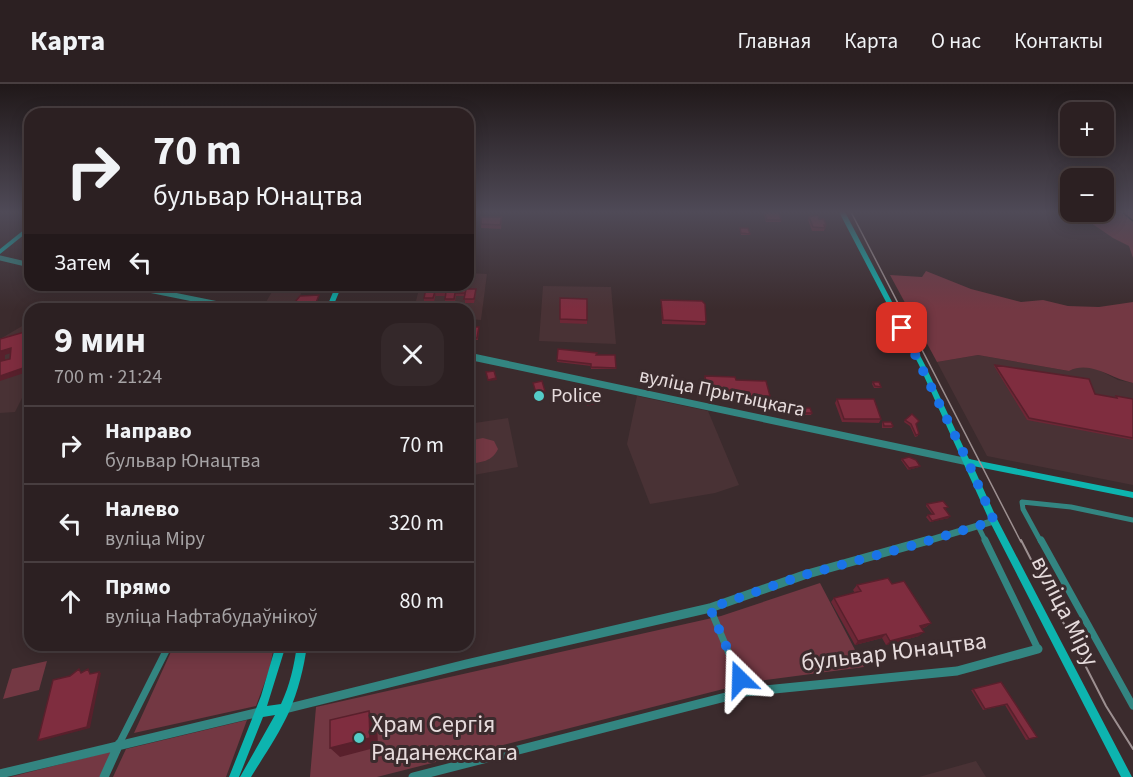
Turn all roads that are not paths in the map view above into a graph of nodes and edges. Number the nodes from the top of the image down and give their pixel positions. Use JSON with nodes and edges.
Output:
{"nodes":[{"id":1,"x":859,"y":244,"type":"edge"},
{"id":2,"x":0,"y":258,"type":"edge"},
{"id":3,"x":24,"y":264,"type":"edge"},
{"id":4,"x":154,"y":291,"type":"edge"},
{"id":5,"x":213,"y":303,"type":"edge"},
{"id":6,"x":474,"y":357,"type":"edge"},
{"id":7,"x":968,"y":462,"type":"junction"},
{"id":8,"x":1133,"y":495,"type":"edge"},
{"id":9,"x":1131,"y":520,"type":"edge"},
{"id":10,"x":994,"y":521,"type":"junction"},
{"id":11,"x":978,"y":526,"type":"junction"},
{"id":12,"x":710,"y":608,"type":"junction"},
{"id":13,"x":1038,"y":649,"type":"joint"},
{"id":14,"x":166,"y":651,"type":"edge"},
{"id":15,"x":279,"y":651,"type":"edge"},
{"id":16,"x":301,"y":651,"type":"edge"},
{"id":17,"x":745,"y":692,"type":"junction"},
{"id":18,"x":1133,"y":706,"type":"edge"},
{"id":19,"x":285,"y":709,"type":"junction"},
{"id":20,"x":260,"y":712,"type":"junction"},
{"id":21,"x":119,"y":744,"type":"junction"},
{"id":22,"x":0,"y":774,"type":"edge"},
{"id":23,"x":104,"y":777,"type":"edge"},
{"id":24,"x":234,"y":777,"type":"edge"},
{"id":25,"x":245,"y":777,"type":"edge"},
{"id":26,"x":413,"y":777,"type":"edge"},
{"id":27,"x":1127,"y":777,"type":"edge"}],
"edges":[{"from":1,"to":7,"type":"main road","name":"вуліца Міру"},
{"from":2,"to":3,"type":"street"},
{"from":4,"to":5,"type":"street"},
{"from":6,"to":7,"type":"street","name":"вуліца Прытыцкага"},
{"from":7,"to":8,"type":"main road"},
{"from":7,"to":10,"type":"main road","name":"вуліца Міру"},
{"from":9,"to":18,"type":"street","name":"вуліца Міру"},
{"from":10,"to":11,"type":"street"},
{"from":10,"to":27,"type":"main road","name":"вуліца Міру"},
{"from":11,"to":12,"type":"street"},
{"from":11,"to":13,"type":"street","name":"бульвар Юнацтва"},
{"from":12,"to":17,"type":"street"},
{"from":12,"to":19,"type":"street"},
{"from":13,"to":17,"type":"street","name":"бульвар Юнацтва"},
{"from":14,"to":21,"type":"street"},
{"from":15,"to":20,"type":"main road"},
{"from":16,"to":19,"type":"main road"},
{"from":17,"to":26,"type":"street","name":"бульвар Юнацтва"},
{"from":19,"to":20,"type":"main road"},
{"from":19,"to":25,"type":"main road"},
{"from":20,"to":21,"type":"street"},
{"from":20,"to":24,"type":"main road"},
{"from":21,"to":22,"type":"street"},
{"from":21,"to":23,"type":"street"}]}
